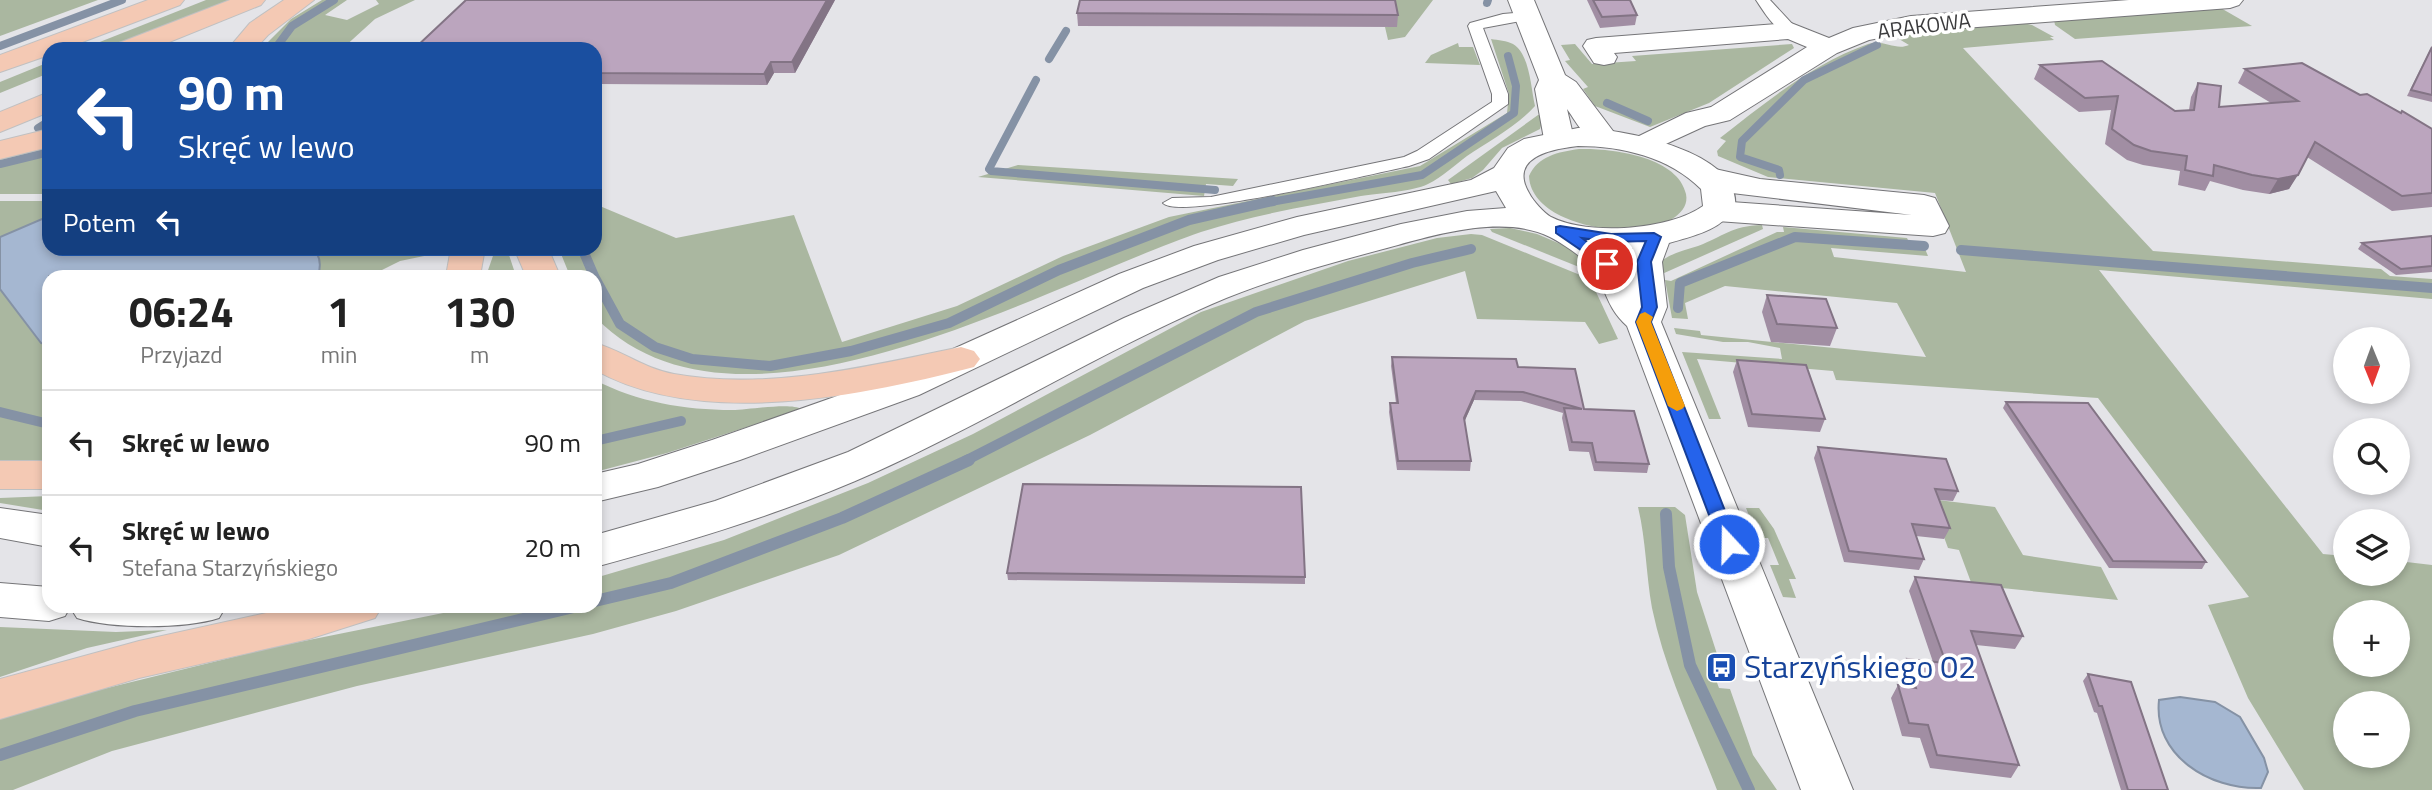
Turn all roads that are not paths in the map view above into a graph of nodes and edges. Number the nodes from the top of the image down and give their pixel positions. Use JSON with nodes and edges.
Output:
{"nodes":[{"id":1,"x":171,"y":0,"type":"edge"},
{"id":2,"x":255,"y":0,"type":"edge"},
{"id":3,"x":301,"y":0,"type":"edge"},
{"id":4,"x":1763,"y":0,"type":"edge"},
{"id":5,"x":2230,"y":0,"type":"edge"},
{"id":6,"x":1524,"y":8,"type":"edge"},
{"id":7,"x":1791,"y":31,"type":"junction"},
{"id":8,"x":59,"y":42,"type":"edge"},
{"id":9,"x":146,"y":42,"type":"edge"},
{"id":10,"x":174,"y":42,"type":"edge"},
{"id":11,"x":247,"y":42,"type":"edge"},
{"id":12,"x":1828,"y":47,"type":"junction"},
{"id":13,"x":42,"y":48,"type":"edge"},
{"id":14,"x":1604,"y":57,"type":"dead end"},
{"id":15,"x":0,"y":64,"type":"edge"},
{"id":16,"x":1553,"y":80,"type":"junction"},
{"id":17,"x":42,"y":83,"type":"edge"},
{"id":18,"x":0,"y":100,"type":"edge"},
{"id":19,"x":42,"y":104,"type":"edge"},
{"id":20,"x":1720,"y":114,"type":"junction"},
{"id":21,"x":0,"y":122,"type":"edge"},
{"id":22,"x":1603,"y":137,"type":"junction"},
{"id":23,"x":1559,"y":139,"type":"junction"},
{"id":24,"x":42,"y":140,"type":"edge"},
{"id":25,"x":1644,"y":145,"type":"junction"},
{"id":26,"x":0,"y":150,"type":"edge"},
{"id":27,"x":1696,"y":170,"type":"junction"},
{"id":28,"x":1505,"y":174,"type":"junction"},
{"id":29,"x":1172,"y":203,"type":"dead end"},
{"id":30,"x":1717,"y":211,"type":"junction"},
{"id":31,"x":1548,"y":225,"type":"junction"},
{"id":32,"x":1654,"y":237,"type":"junction"},
{"id":33,"x":1643,"y":322,"type":"junction"},
{"id":34,"x":602,"y":359,"type":"edge"},
{"id":35,"x":961,"y":359,"type":"junction"},
{"id":36,"x":0,"y":475,"type":"edge"},
{"id":37,"x":42,"y":475,"type":"edge"},
{"id":38,"x":602,"y":486,"type":"edge"},
{"id":39,"x":0,"y":523,"type":"edge"},
{"id":40,"x":42,"y":530,"type":"edge"},
{"id":41,"x":602,"y":549,"type":"edge"},
{"id":42,"x":0,"y":600,"type":"edge"},
{"id":43,"x":42,"y":603,"type":"edge"},
{"id":44,"x":336,"y":613,"type":"edge"},
{"id":45,"x":0,"y":699,"type":"edge"},
{"id":46,"x":1826,"y":790,"type":"edge"}],
"edges":[{"from":1,"to":8,"type":"highway"},
{"from":2,"to":9,"type":"highway"},
{"from":2,"to":10,"type":"highway"},
{"from":3,"to":11,"type":"highway"},
{"from":4,"to":7,"type":"lane"},
{"from":5,"to":12,"type":"street","name":"ARAKOWA"},
{"from":6,"to":16,"type":"street"},
{"from":6,"to":29,"type":"lane"},
{"from":7,"to":12,"type":"street"},
{"from":7,"to":14,"type":"street"},
{"from":12,"to":20,"type":"street","name":"ARAKOWA"},
{"from":13,"to":15,"type":"highway"},
{"from":16,"to":22,"type":"street"},
{"from":16,"to":23,"type":"street"},
{"from":17,"to":18,"type":"highway"},
{"from":19,"to":21,"type":"highway"},
{"from":20,"to":25,"type":"street"},
{"from":20,"to":27,"type":"street"},
{"from":22,"to":23,"type":"street"},
{"from":22,"to":25,"type":"street"},
{"from":23,"to":28,"type":"street"},
{"from":24,"to":26,"type":"highway"},
{"from":25,"to":27,"type":"street"},
{"from":27,"to":30,"type":"street"},
{"from":27,"to":30,"type":"street"},
{"from":28,"to":31,"type":"street"},
{"from":28,"to":35,"type":"street"},
{"from":30,"to":32,"type":"street"},
{"from":31,"to":32,"type":"street"},
{"from":31,"to":33,"type":"street"},
{"from":31,"to":41,"type":"street"},
{"from":32,"to":33,"type":"street"},
{"from":33,"to":46,"type":"street"},
{"from":34,"to":35,"type":"highway"},
{"from":35,"to":38,"type":"street"},
{"from":36,"to":37,"type":"highway"},
{"from":39,"to":40,"type":"street"},
{"from":42,"to":43,"type":"street"},
{"from":44,"to":45,"type":"highway"}]}
